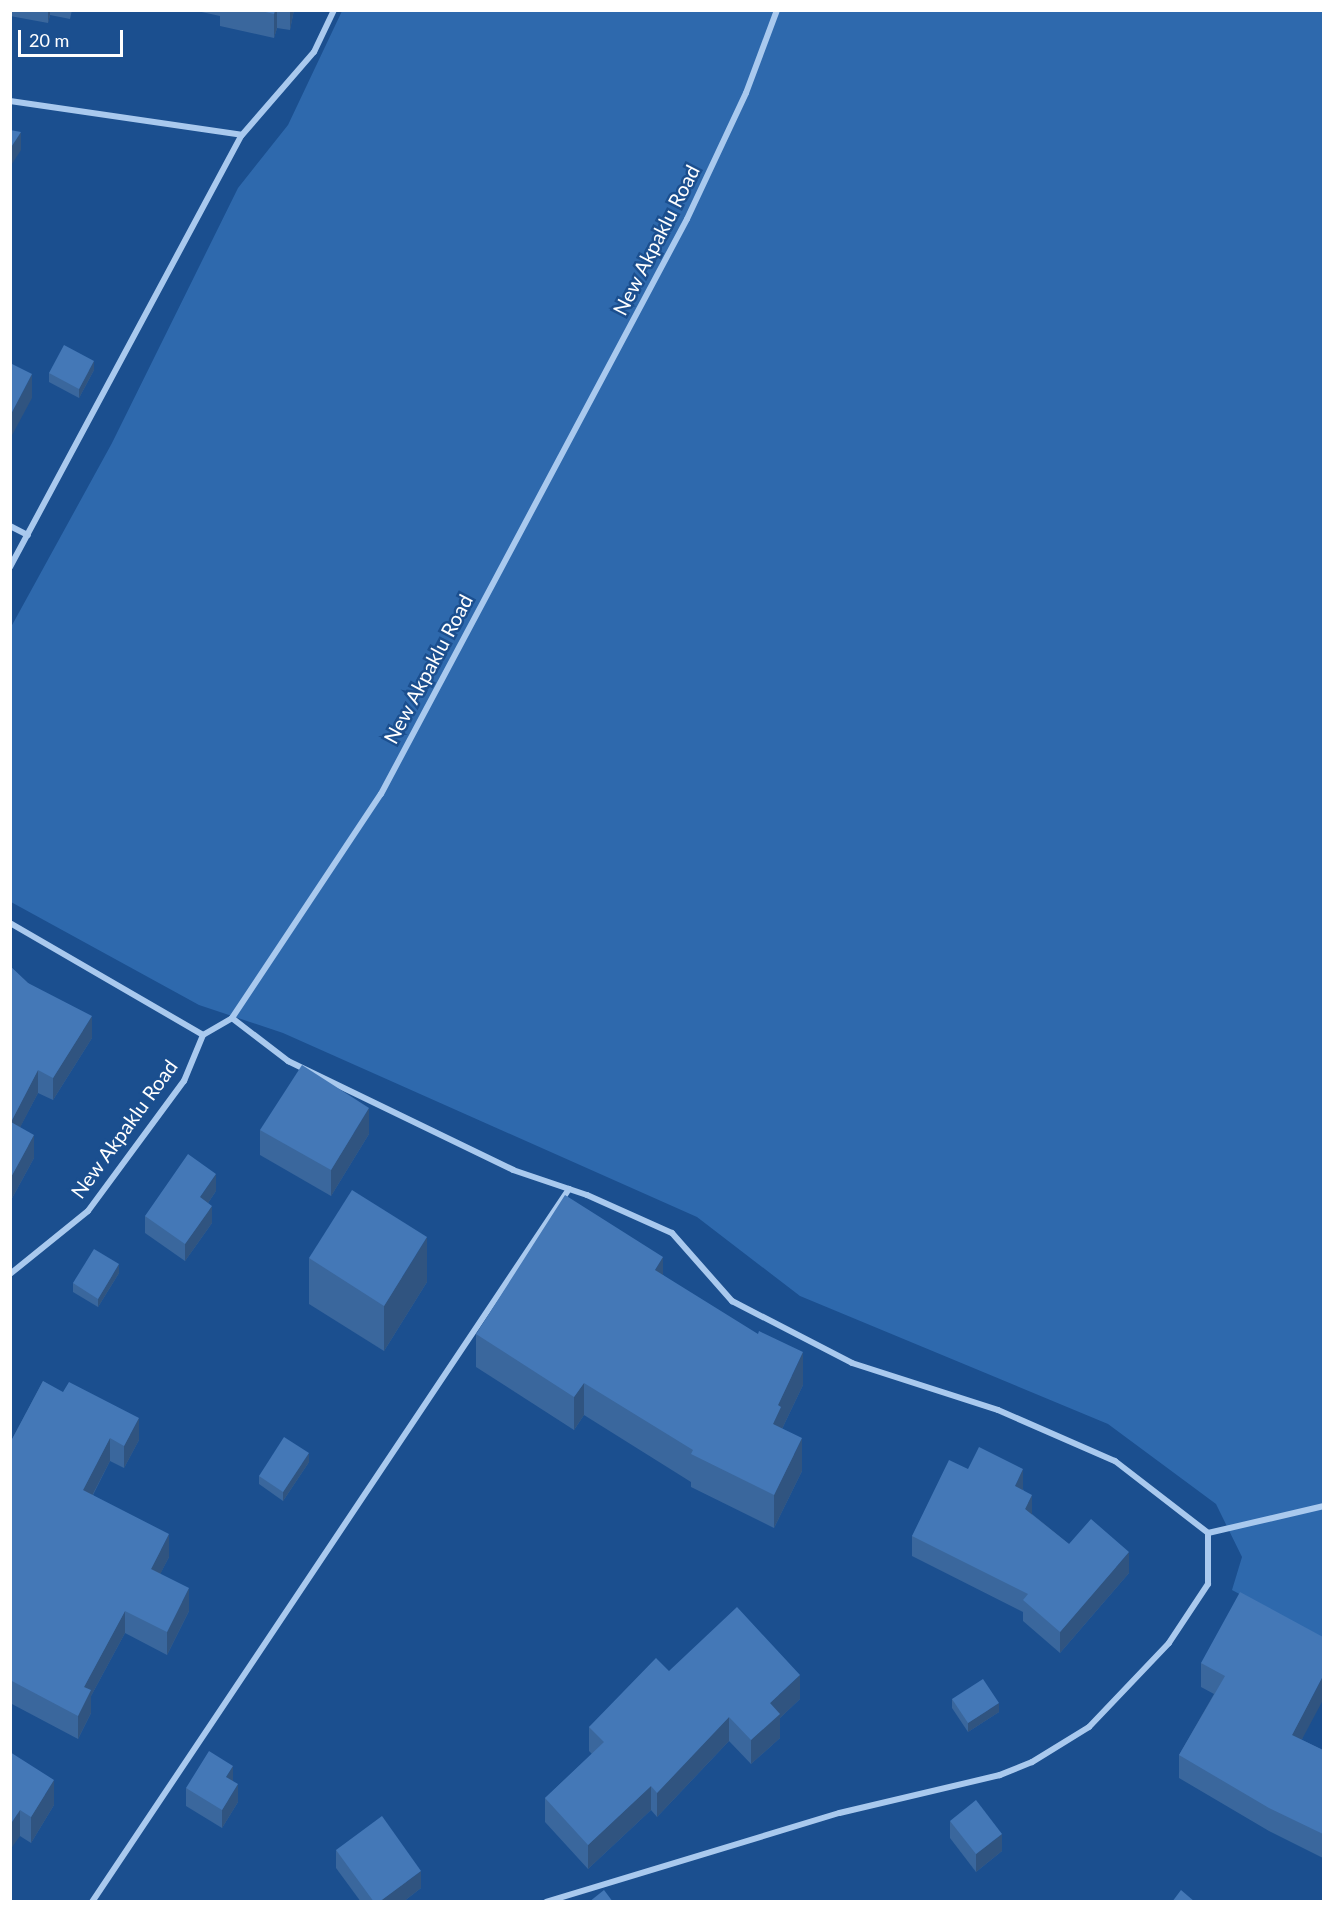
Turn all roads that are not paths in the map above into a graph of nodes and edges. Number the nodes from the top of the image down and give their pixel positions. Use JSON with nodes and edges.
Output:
{"nodes":[{"id":1,"x":334,"y":10,"type":"edge"},
{"id":2,"x":777,"y":10,"type":"edge"},
{"id":3,"x":10,"y":101,"type":"edge"},
{"id":4,"x":242,"y":135,"type":"junction"},
{"id":5,"x":10,"y":526,"type":"edge"},
{"id":6,"x":28,"y":535,"type":"junction"},
{"id":7,"x":10,"y":567,"type":"edge"},
{"id":8,"x":10,"y":923,"type":"edge"},
{"id":9,"x":232,"y":1018,"type":"junction"},
{"id":10,"x":203,"y":1035,"type":"junction"},
{"id":11,"x":569,"y":1189,"type":"junction"},
{"id":12,"x":10,"y":1274,"type":"edge"},
{"id":13,"x":1323,"y":1506,"type":"edge"},
{"id":14,"x":1208,"y":1533,"type":"junction"},
{"id":15,"x":92,"y":1902,"type":"edge"},
{"id":16,"x":546,"y":1902,"type":"edge"}],
"edges":[{"from":1,"to":4,"type":"street"},
{"from":2,"to":9,"type":"street","name":"New Akpaklu Road"},
{"from":3,"to":4,"type":"street"},
{"from":4,"to":6,"type":"street"},
{"from":5,"to":6,"type":"street"},
{"from":6,"to":7,"type":"street"},
{"from":8,"to":10,"type":"street"},
{"from":9,"to":10,"type":"street","name":"New Akpaklu Road"},
{"from":9,"to":11,"type":"street"},
{"from":10,"to":12,"type":"street","name":"New Akpaklu Road"},
{"from":11,"to":14,"type":"street"},
{"from":11,"to":15,"type":"street"},
{"from":13,"to":14,"type":"street"},
{"from":14,"to":16,"type":"street"}]}
